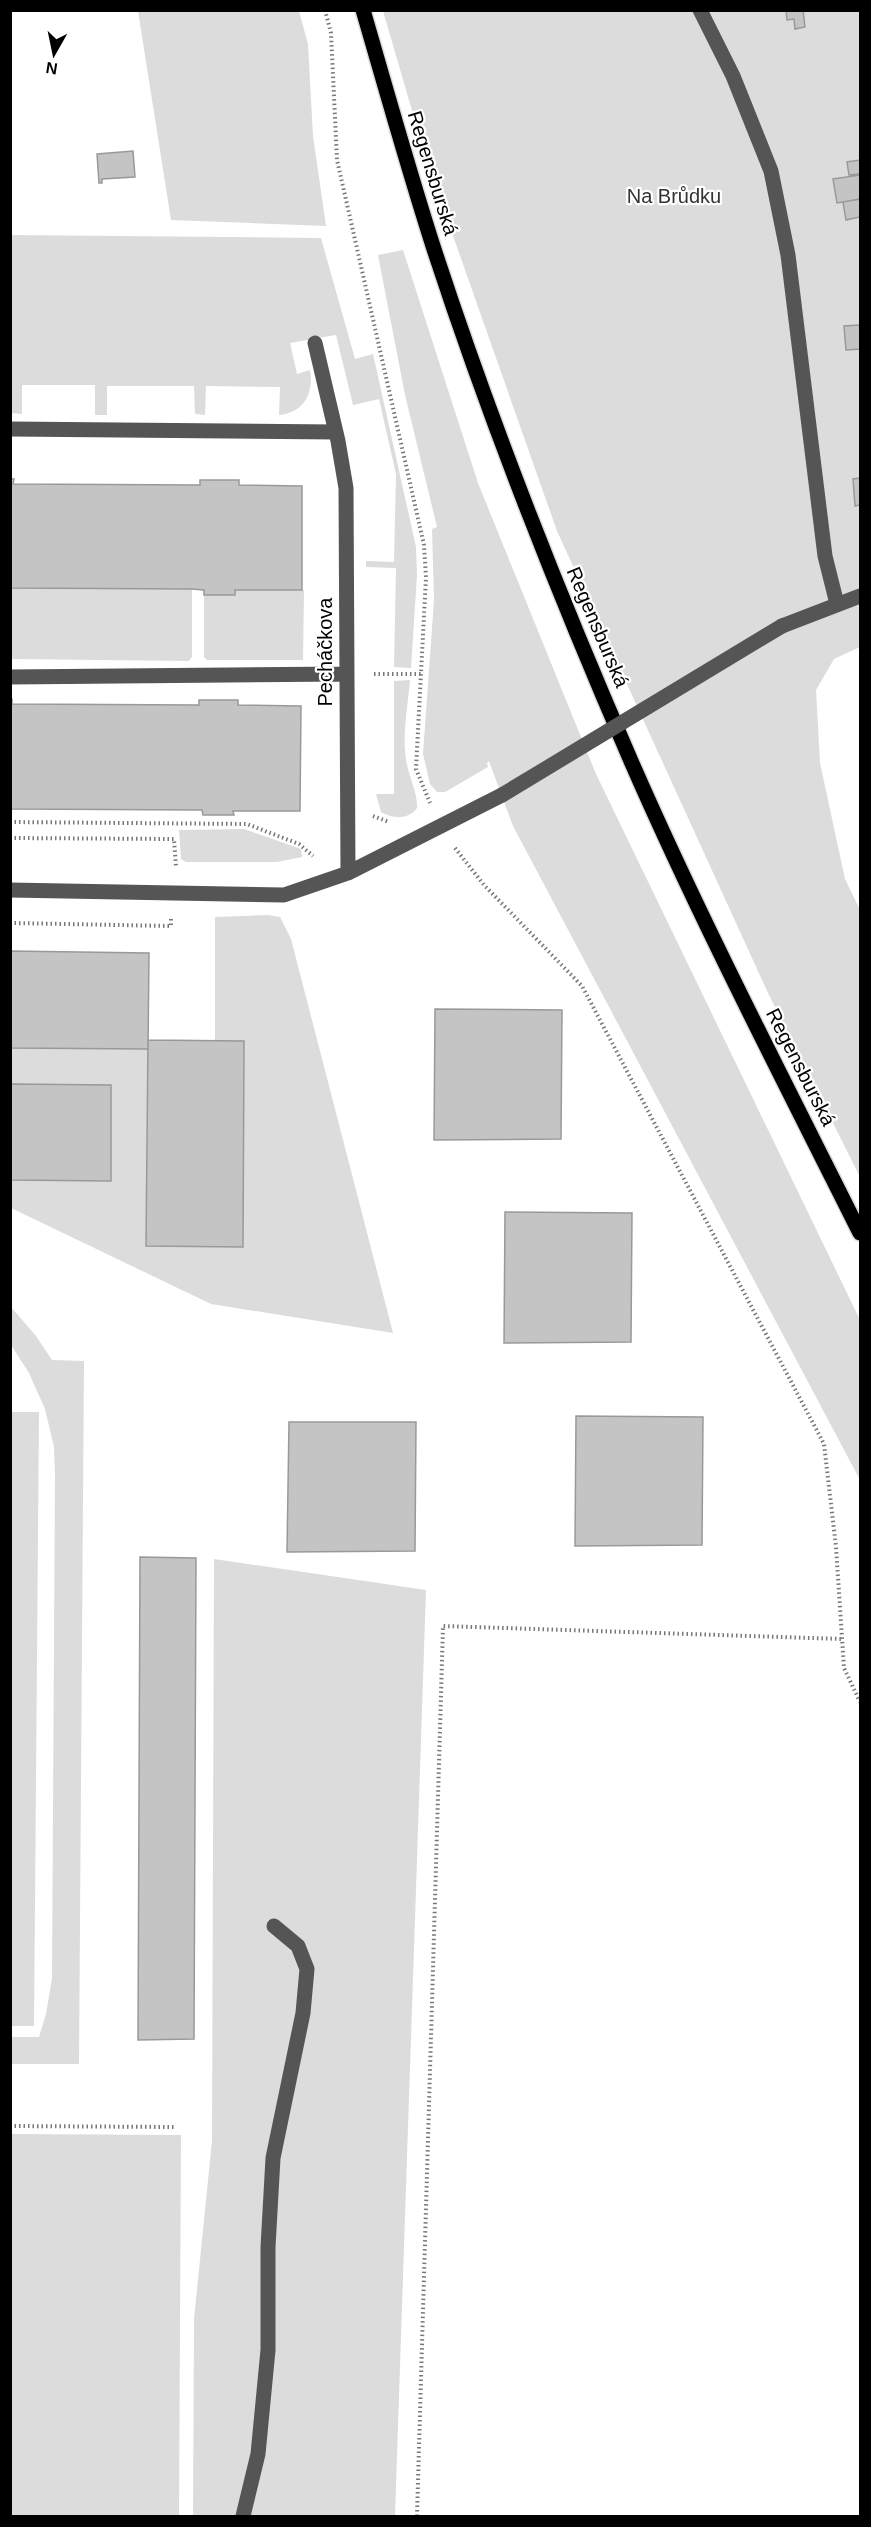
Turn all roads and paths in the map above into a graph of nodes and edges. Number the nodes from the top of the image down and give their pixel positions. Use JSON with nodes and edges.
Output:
{"nodes":[{"id":1,"x":325,"y":10,"type":"edge"},
{"id":2,"x":700,"y":10,"type":"edge"},
{"id":3,"x":364,"y":12,"type":"edge"},
{"id":4,"x":315,"y":343,"type":"dead end"},
{"id":5,"x":10,"y":429,"type":"edge"},
{"id":6,"x":336,"y":432,"type":"junction"},
{"id":7,"x":861,"y":596,"type":"edge"},
{"id":8,"x":837,"y":604,"type":"junction"},
{"id":9,"x":345,"y":674,"type":"junction"},
{"id":10,"x":421,"y":674,"type":"junction"},
{"id":11,"x":10,"y":676,"type":"edge"},
{"id":12,"x":346,"y":806,"type":"junction"},
{"id":13,"x":10,"y":822,"type":"edge"},
{"id":14,"x":396,"y":822,"type":"dead end"},
{"id":15,"x":440,"y":828,"type":"junction"},
{"id":16,"x":10,"y":838,"type":"edge"},
{"id":17,"x":318,"y":851,"type":"dead end"},
{"id":18,"x":313,"y":856,"type":"junction"},
{"id":19,"x":305,"y":860,"type":"dead end"},
{"id":20,"x":186,"y":870,"type":"dead end"},
{"id":21,"x":348,"y":873,"type":"junction"},
{"id":22,"x":10,"y":890,"type":"edge"},
{"id":23,"x":861,"y":1233,"type":"edge"},
{"id":24,"x":842,"y":1639,"type":"junction"},
{"id":25,"x":861,"y":1702,"type":"edge"},
{"id":26,"x":274,"y":1926,"type":"dead end"},
{"id":27,"x":10,"y":2126,"type":"edge"},
{"id":28,"x":176,"y":2127,"type":"dead end"},
{"id":29,"x":243,"y":2517,"type":"edge"},
{"id":30,"x":417,"y":2517,"type":"edge"}],
"edges":[{"from":1,"to":10,"type":"path"},
{"from":2,"to":8,"type":"street"},
{"from":3,"to":23,"type":"main road","name":"Regensburská"},
{"from":4,"to":6,"type":"street","name":"Pecháčkova"},
{"from":5,"to":6,"type":"street"},
{"from":6,"to":9,"type":"street","name":"Pecháčkova"},
{"from":7,"to":8,"type":"street"},
{"from":8,"to":15,"type":"street","bridge":true},
{"from":9,"to":10,"type":"path"},
{"from":9,"to":11,"type":"street"},
{"from":9,"to":12,"type":"street","name":"Pecháčkova"},
{"from":10,"to":15,"type":"path"},
{"from":12,"to":14,"type":"path"},
{"from":12,"to":21,"type":"street","name":"Pecháčkova"},
{"from":13,"to":18,"type":"path"},
{"from":15,"to":21,"type":"street"},
{"from":15,"to":24,"type":"path"},
{"from":16,"to":20,"type":"path"},
{"from":17,"to":18,"type":"path"},
{"from":18,"to":19,"type":"path"},
{"from":21,"to":22,"type":"street"},
{"from":24,"to":25,"type":"path"},
{"from":24,"to":30,"type":"path"},
{"from":26,"to":29,"type":"street"},
{"from":27,"to":28,"type":"path"}]}
